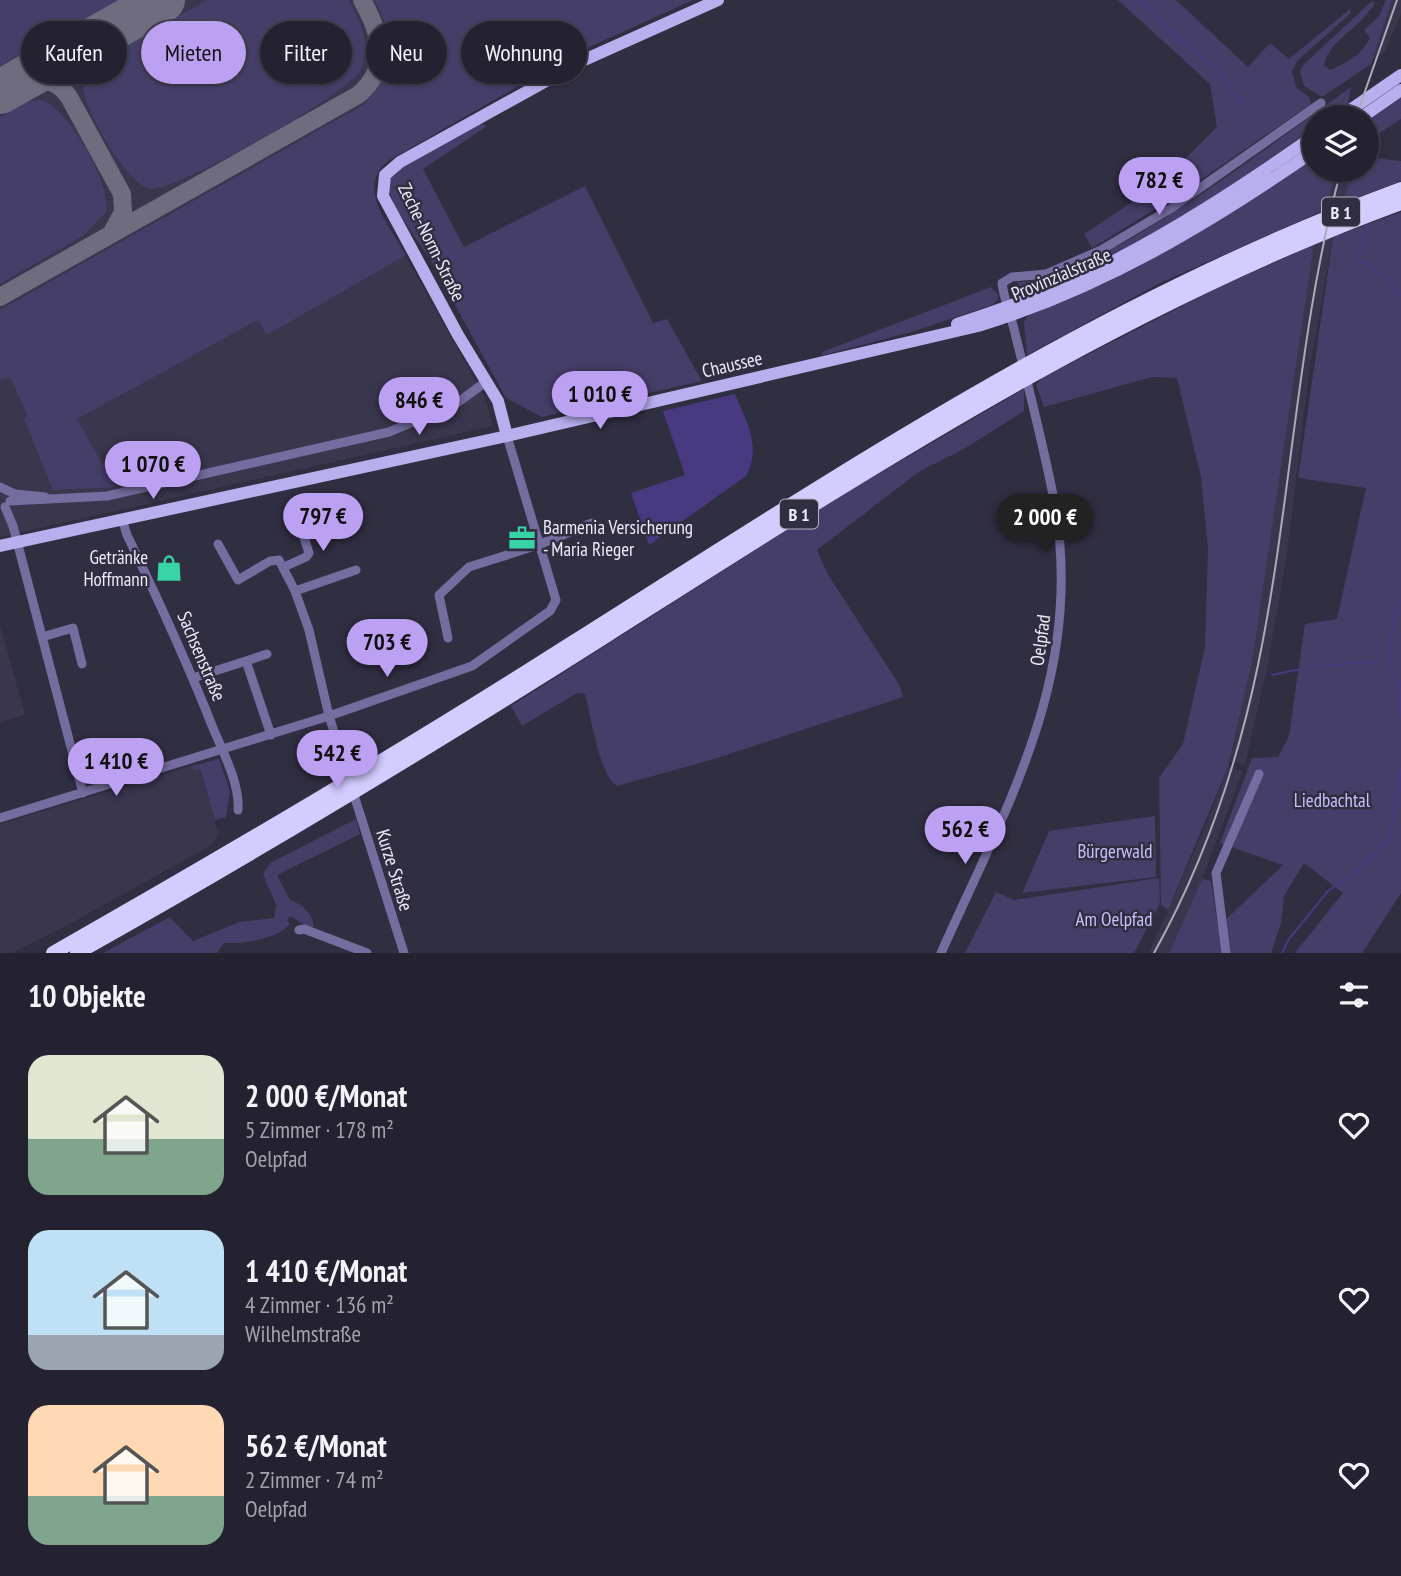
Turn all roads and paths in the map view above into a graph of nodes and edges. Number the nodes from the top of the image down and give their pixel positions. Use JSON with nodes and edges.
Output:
{"nodes":[{"id":1,"x":718,"y":0,"type":"edge"},
{"id":2,"x":1401,"y":75,"type":"edge"},
{"id":3,"x":1401,"y":90,"type":"edge"},
{"id":4,"x":1321,"y":103,"type":"dead end"},
{"id":5,"x":1357,"y":105,"type":"edge"},
{"id":6,"x":1379,"y":105,"type":"edge"},
{"id":7,"x":1302,"y":143,"type":"edge"},
{"id":8,"x":1302,"y":158,"type":"edge"},
{"id":9,"x":1401,"y":189,"type":"edge"},
{"id":10,"x":1401,"y":203,"type":"edge"},
{"id":11,"x":1284,"y":243,"type":"junction"},
{"id":12,"x":1009,"y":311,"type":"junction"},
{"id":13,"x":1024,"y":372,"type":"junction"},
{"id":14,"x":487,"y":381,"type":"junction"},
{"id":15,"x":508,"y":436,"type":"junction"},
{"id":16,"x":0,"y":487,"type":"edge"},
{"id":17,"x":6,"y":502,"type":"edge"},
{"id":18,"x":295,"y":510,"type":"dead end"},
{"id":19,"x":122,"y":519,"type":"junction"},
{"id":20,"x":592,"y":523,"type":"dead end"},
{"id":21,"x":17,"y":542,"type":"junction"},
{"id":22,"x":218,"y":544,"type":"dead end"},
{"id":23,"x":538,"y":545,"type":"junction"},
{"id":24,"x":0,"y":546,"type":"edge"},
{"id":25,"x":284,"y":567,"type":"junction"},
{"id":26,"x":356,"y":570,"type":"dead end"},
{"id":27,"x":295,"y":591,"type":"junction"},
{"id":28,"x":42,"y":637,"type":"junction"},
{"id":29,"x":448,"y":638,"type":"dead end"},
{"id":30,"x":267,"y":654,"type":"dead end"},
{"id":31,"x":246,"y":661,"type":"junction"},
{"id":32,"x":82,"y":664,"type":"dead end"},
{"id":33,"x":193,"y":678,"type":"junction"},
{"id":34,"x":330,"y":716,"type":"junction"},
{"id":35,"x":271,"y":735,"type":"junction"},
{"id":36,"x":222,"y":750,"type":"junction"},
{"id":37,"x":1259,"y":774,"type":"dead end"},
{"id":38,"x":83,"y":793,"type":"junction"},
{"id":39,"x":238,"y":810,"type":"dead end"},
{"id":40,"x":0,"y":818,"type":"edge"},
{"id":41,"x":299,"y":930,"type":"dead end"},
{"id":42,"x":53,"y":953,"type":"edge"},
{"id":43,"x":77,"y":953,"type":"edge"},
{"id":44,"x":367,"y":953,"type":"edge"},
{"id":45,"x":404,"y":953,"type":"edge"},
{"id":46,"x":941,"y":953,"type":"edge"},
{"id":47,"x":1226,"y":953,"type":"edge"}],
"edges":[{"from":1,"to":14,"type":"main road","name":"Zeche-Norm-Straße"},
{"from":2,"to":5,"type":"main road"},
{"from":3,"to":6,"type":"main road"},
{"from":4,"to":12,"type":"street","name":"Provinzialstraße"},
{"from":7,"to":12,"type":"main road","name":"Provinzialstraße"},
{"from":8,"to":12,"type":"main road","name":"Provinzialstraße"},
{"from":9,"to":11,"type":"highway","number":"B 1"},
{"from":10,"to":11,"type":"highway","number":"B 1"},
{"from":11,"to":13,"type":"highway","number":"B 1"},
{"from":12,"to":15,"type":"main road","name":"Chaussee"},
{"from":12,"to":46,"type":"street","name":"Oelpfad"},
{"from":13,"to":42,"type":"highway","number":"B 1"},
{"from":13,"to":43,"type":"highway","number":"B 1"},
{"from":14,"to":15,"type":"main road","name":"Zeche-Norm-Straße"},
{"from":14,"to":17,"type":"street"},
{"from":15,"to":19,"type":"main road","name":"Chaussee"},
{"from":15,"to":23,"type":"street"},
{"from":16,"to":17,"type":"street"},
{"from":17,"to":21,"type":"street"},
{"from":18,"to":25,"type":"street"},
{"from":19,"to":21,"type":"main road","name":"Chaussee"},
{"from":19,"to":33,"type":"street","name":"Sachsenstraße"},
{"from":20,"to":23,"type":"street"},
{"from":21,"to":24,"type":"main road","name":"Chaussee"},
{"from":21,"to":28,"type":"street"},
{"from":22,"to":25,"type":"street"},
{"from":23,"to":29,"type":"street"},
{"from":23,"to":34,"type":"street"},
{"from":25,"to":27,"type":"street","name":"Kurze Straße"},
{"from":26,"to":27,"type":"street"},
{"from":27,"to":34,"type":"street","name":"Kurze Straße"},
{"from":28,"to":32,"type":"street"},
{"from":28,"to":38,"type":"street"},
{"from":30,"to":31,"type":"street"},
{"from":31,"to":33,"type":"street"},
{"from":31,"to":35,"type":"street"},
{"from":33,"to":36,"type":"street","name":"Sachsenstraße"},
{"from":34,"to":35,"type":"street"},
{"from":34,"to":45,"type":"street","name":"Kurze Straße"},
{"from":35,"to":36,"type":"street"},
{"from":36,"to":38,"type":"street"},
{"from":36,"to":39,"type":"street","name":"Sachsenstraße"},
{"from":37,"to":47,"type":"street"},
{"from":38,"to":40,"type":"street"},
{"from":41,"to":44,"type":"street"}]}
